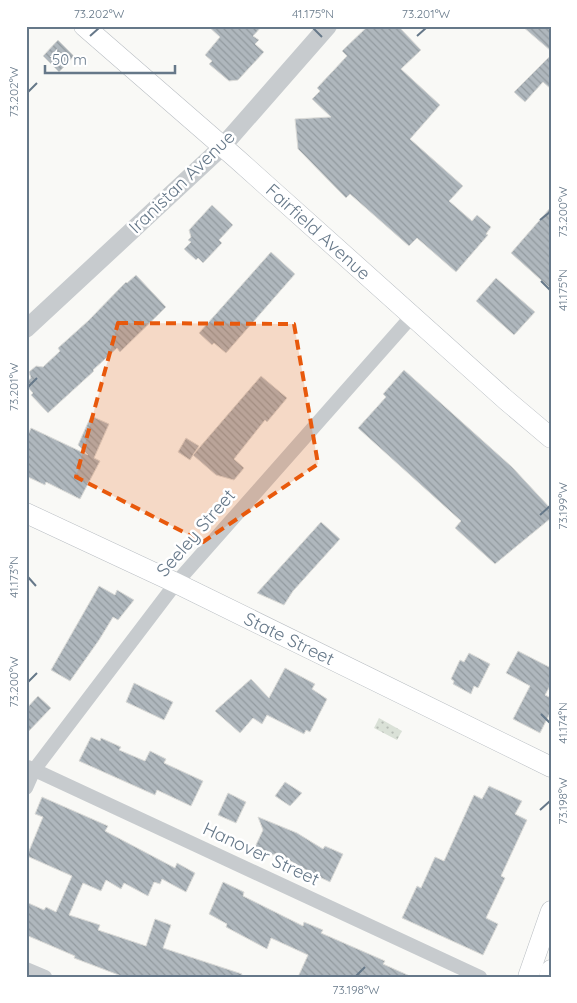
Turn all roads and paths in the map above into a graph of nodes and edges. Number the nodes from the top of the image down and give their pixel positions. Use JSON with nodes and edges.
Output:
{"nodes":[{"id":1,"x":84,"y":26,"type":"edge"},
{"id":2,"x":328,"y":26,"type":"edge"},
{"id":3,"x":222,"y":147,"type":"junction"},
{"id":4,"x":412,"y":316,"type":"junction"},
{"id":5,"x":26,"y":329,"type":"edge"},
{"id":6,"x":551,"y":438,"type":"edge"},
{"id":7,"x":26,"y":513,"type":"edge"},
{"id":8,"x":176,"y":583,"type":"junction"},
{"id":9,"x":551,"y":767,"type":"edge"},
{"id":10,"x":30,"y":768,"type":"edge"},
{"id":11,"x":26,"y":788,"type":"edge"},
{"id":12,"x":551,"y":911,"type":"edge"},
{"id":13,"x":26,"y":969,"type":"edge"},
{"id":14,"x":551,"y":970,"type":"edge"},
{"id":15,"x":45,"y":977,"type":"edge"},
{"id":16,"x":480,"y":977,"type":"edge"},
{"id":17,"x":528,"y":977,"type":"edge"},
{"id":18,"x":549,"y":977,"type":"edge"}],
"edges":[{"from":1,"to":3,"type":"main road","name":"Fairfield Avenue"},
{"from":2,"to":3,"type":"street","name":"Iranistan Avenue"},
{"from":3,"to":4,"type":"main road","name":"Fairfield Avenue"},
{"from":3,"to":5,"type":"street","name":"Iranistan Avenue"},
{"from":4,"to":6,"type":"main road","name":"Fairfield Avenue"},
{"from":4,"to":8,"type":"street","name":"Seeley Street"},
{"from":7,"to":8,"type":"main road","name":"State Street"},
{"from":8,"to":9,"type":"main road","name":"State Street"},
{"from":8,"to":10,"type":"street","name":"Seeley Street"},
{"from":10,"to":11,"type":"street","name":"Seeley Street"},
{"from":10,"to":16,"type":"street","name":"Hanover Street"},
{"from":12,"to":17,"type":"main road"},
{"from":13,"to":15,"type":"street"},
{"from":14,"to":18,"type":"main road"}]}
